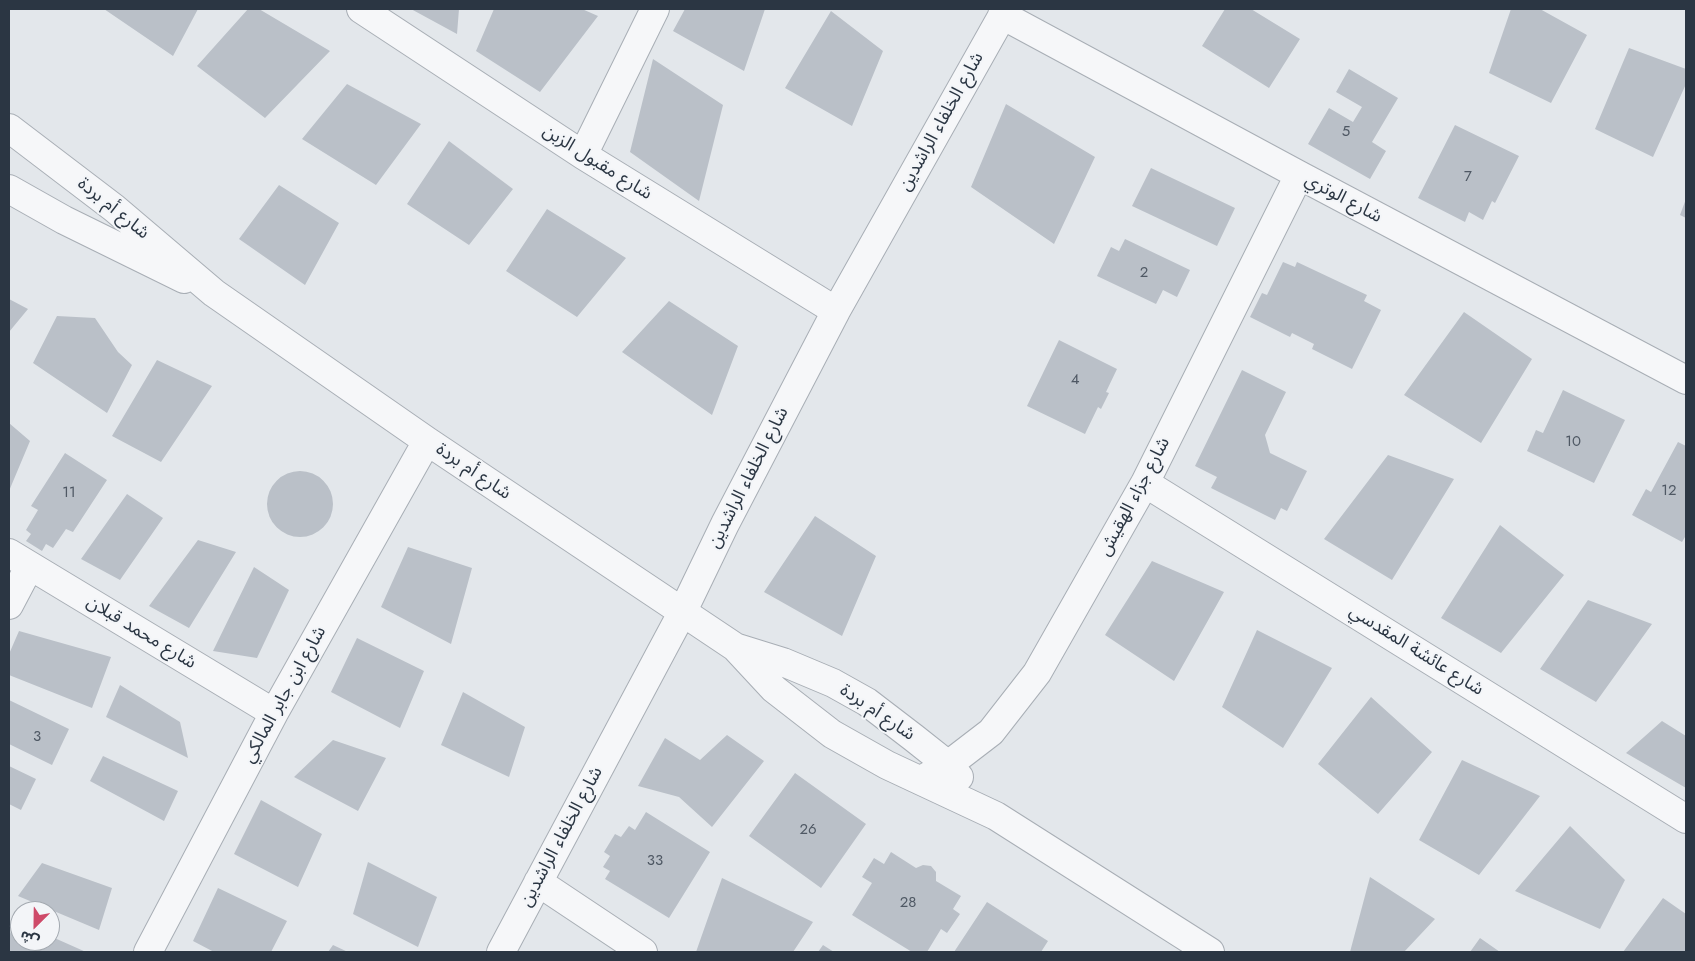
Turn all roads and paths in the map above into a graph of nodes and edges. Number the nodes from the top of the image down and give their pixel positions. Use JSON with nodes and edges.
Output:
{"nodes":[{"id":1,"x":362,"y":9,"type":"edge"},
{"id":2,"x":655,"y":9,"type":"edge"},
{"id":3,"x":1004,"y":12,"type":"edge"},
{"id":4,"x":9,"y":128,"type":"edge"},
{"id":5,"x":582,"y":155,"type":"junction"},
{"id":6,"x":1298,"y":175,"type":"junction"},
{"id":7,"x":9,"y":189,"type":"edge"},
{"id":8,"x":214,"y":294,"type":"junction"},
{"id":9,"x":836,"y":311,"type":"junction"},
{"id":10,"x":1686,"y":380,"type":"edge"},
{"id":11,"x":427,"y":441,"type":"junction"},
{"id":12,"x":1145,"y":483,"type":"junction"},
{"id":13,"x":19,"y":560,"type":"edge"},
{"id":14,"x":9,"y":605,"type":"edge"},
{"id":15,"x":683,"y":611,"type":"junction"},
{"id":16,"x":735,"y":647,"type":"junction"},
{"id":17,"x":274,"y":713,"type":"junction"},
{"id":18,"x":948,"y":765,"type":"junction"},
{"id":19,"x":921,"y":780,"type":"junction"},
{"id":20,"x":996,"y":816,"type":"junction"},
{"id":21,"x":1686,"y":819,"type":"edge"},
{"id":22,"x":538,"y":882,"type":"junction"},
{"id":23,"x":148,"y":952,"type":"edge"},
{"id":24,"x":501,"y":952,"type":"edge"},
{"id":25,"x":643,"y":952,"type":"edge"},
{"id":26,"x":1210,"y":952,"type":"edge"}],
"edges":[{"from":1,"to":5,"type":"street","name":"شارع مقبول الزبن"},
{"from":2,"to":5,"type":"street"},
{"from":3,"to":6,"type":"street","name":"شارع الوتري"},
{"from":3,"to":9,"type":"street","name":"شارع الخلفاء الراشدين"},
{"from":4,"to":8,"type":"street","name":"شارع أم بردة"},
{"from":5,"to":9,"type":"street","name":"شارع مقبول الزبن"},
{"from":6,"to":10,"type":"street","name":"شارع الوتري"},
{"from":6,"to":12,"type":"street","name":"شارع جزاء الهقيش"},
{"from":7,"to":8,"type":"street","name":"شارع أم بردة"},
{"from":8,"to":11,"type":"street","name":"شارع أم بردة"},
{"from":9,"to":15,"type":"street","name":"شارع الخلفاء الراشدين"},
{"from":11,"to":15,"type":"street","name":"شارع أم بردة"},
{"from":11,"to":17,"type":"street","name":"شارع ابن جابر المالكي"},
{"from":12,"to":18,"type":"street","name":"شارع جزاء الهقيش"},
{"from":12,"to":21,"type":"street","name":"شارع عائشة المقدسي"},
{"from":13,"to":14,"type":"street"},
{"from":13,"to":17,"type":"street","name":"شارع محمد قبلان"},
{"from":15,"to":16,"type":"street","name":"شارع أم بردة"},
{"from":15,"to":22,"type":"street","name":"شارع الخلفاء الراشدين"},
{"from":16,"to":18,"type":"street","name":"شارع أم بردة"},
{"from":16,"to":19,"type":"street","name":"شارع أم بردة"},
{"from":17,"to":23,"type":"street","name":"شارع ابن جابر المالكي"},
{"from":18,"to":19,"type":"street","name":"شارع جزاء الهقيش"},
{"from":18,"to":20,"type":"street","name":"شارع أم بردة"},
{"from":19,"to":20,"type":"street","name":"شارع أم بردة"},
{"from":20,"to":26,"type":"street","name":"شارع أم بردة"},
{"from":22,"to":24,"type":"street","name":"شارع الخلفاء الراشدين"},
{"from":22,"to":25,"type":"street"}]}
